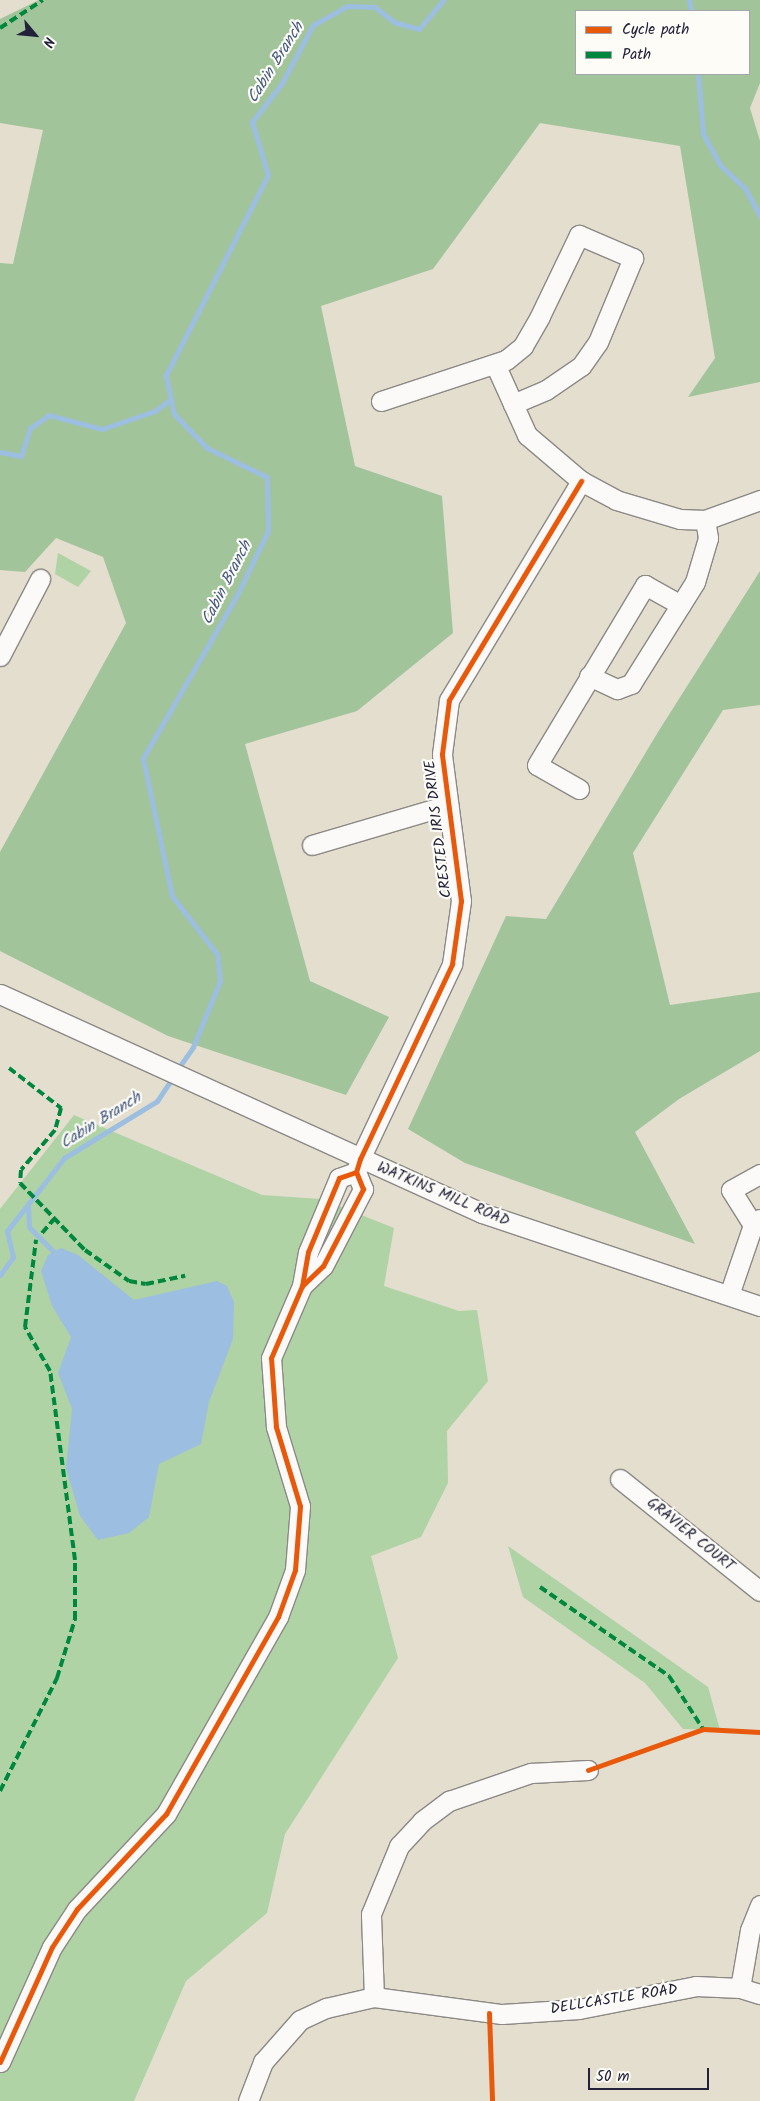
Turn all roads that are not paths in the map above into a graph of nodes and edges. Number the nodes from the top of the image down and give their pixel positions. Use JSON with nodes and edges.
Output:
{"nodes":[{"id":1,"x":495,"y":364,"type":"junction"},
{"id":2,"x":381,"y":401,"type":"dead end"},
{"id":3,"x":513,"y":404,"type":"junction"},
{"id":4,"x":581,"y":482,"type":"junction"},
{"id":5,"x":760,"y":500,"type":"edge"},
{"id":6,"x":705,"y":520,"type":"junction"},
{"id":7,"x":40,"y":578,"type":"dead end"},
{"id":8,"x":681,"y":605,"type":"junction"},
{"id":9,"x":0,"y":656,"type":"edge"},
{"id":10,"x":589,"y":676,"type":"junction"},
{"id":11,"x":579,"y":789,"type":"dead end"},
{"id":12,"x":448,"y":804,"type":"junction"},
{"id":13,"x":312,"y":845,"type":"dead end"},
{"id":14,"x":0,"y":994,"type":"edge"},
{"id":15,"x":358,"y":1166,"type":"junction"},
{"id":16,"x":760,"y":1174,"type":"edge"},
{"id":17,"x":757,"y":1222,"type":"edge"},
{"id":18,"x":302,"y":1286,"type":"junction"},
{"id":19,"x":729,"y":1295,"type":"junction"},
{"id":20,"x":760,"y":1306,"type":"edge"},
{"id":21,"x":620,"y":1479,"type":"dead end"},
{"id":22,"x":760,"y":1591,"type":"edge"},
{"id":23,"x":588,"y":1770,"type":"dead end"},
{"id":24,"x":760,"y":1904,"type":"edge"},
{"id":25,"x":740,"y":1988,"type":"junction"},
{"id":26,"x":760,"y":1994,"type":"edge"},
{"id":27,"x":374,"y":1997,"type":"junction"},
{"id":28,"x":1,"y":2059,"type":"edge"},
{"id":29,"x":248,"y":2101,"type":"edge"}],
"edges":[{"from":1,"to":2,"type":"street"},
{"from":1,"to":3,"type":"street"},
{"from":1,"to":3,"type":"street"},
{"from":3,"to":4,"type":"street"},
{"from":4,"to":6,"type":"street"},
{"from":4,"to":12,"type":"street","name":"CRESTED IRIS DRIVE"},
{"from":5,"to":6,"type":"street"},
{"from":6,"to":8,"type":"street"},
{"from":7,"to":9,"type":"street"},
{"from":8,"to":10,"type":"street"},
{"from":8,"to":10,"type":"street"},
{"from":10,"to":11,"type":"street"},
{"from":12,"to":13,"type":"street"},
{"from":12,"to":15,"type":"street","name":"CRESTED IRIS DRIVE"},
{"from":14,"to":15,"type":"street","name":"WATKINS MILL ROAD"},
{"from":15,"to":18,"type":"street"},
{"from":15,"to":18,"type":"street"},
{"from":15,"to":19,"type":"street","name":"WATKINS MILL ROAD"},
{"from":16,"to":17,"type":"street"},
{"from":17,"to":19,"type":"street"},
{"from":18,"to":28,"type":"street"},
{"from":19,"to":20,"type":"street","name":"WATKINS MILL ROAD"},
{"from":21,"to":22,"type":"street","name":"GRAVIER COURT"},
{"from":23,"to":27,"type":"street"},
{"from":24,"to":25,"type":"street"},
{"from":25,"to":26,"type":"street","name":"DELLCASTLE ROAD"},
{"from":25,"to":27,"type":"street","name":"DELLCASTLE ROAD"},
{"from":27,"to":29,"type":"street","name":"DELLCASTLE ROAD"}]}
